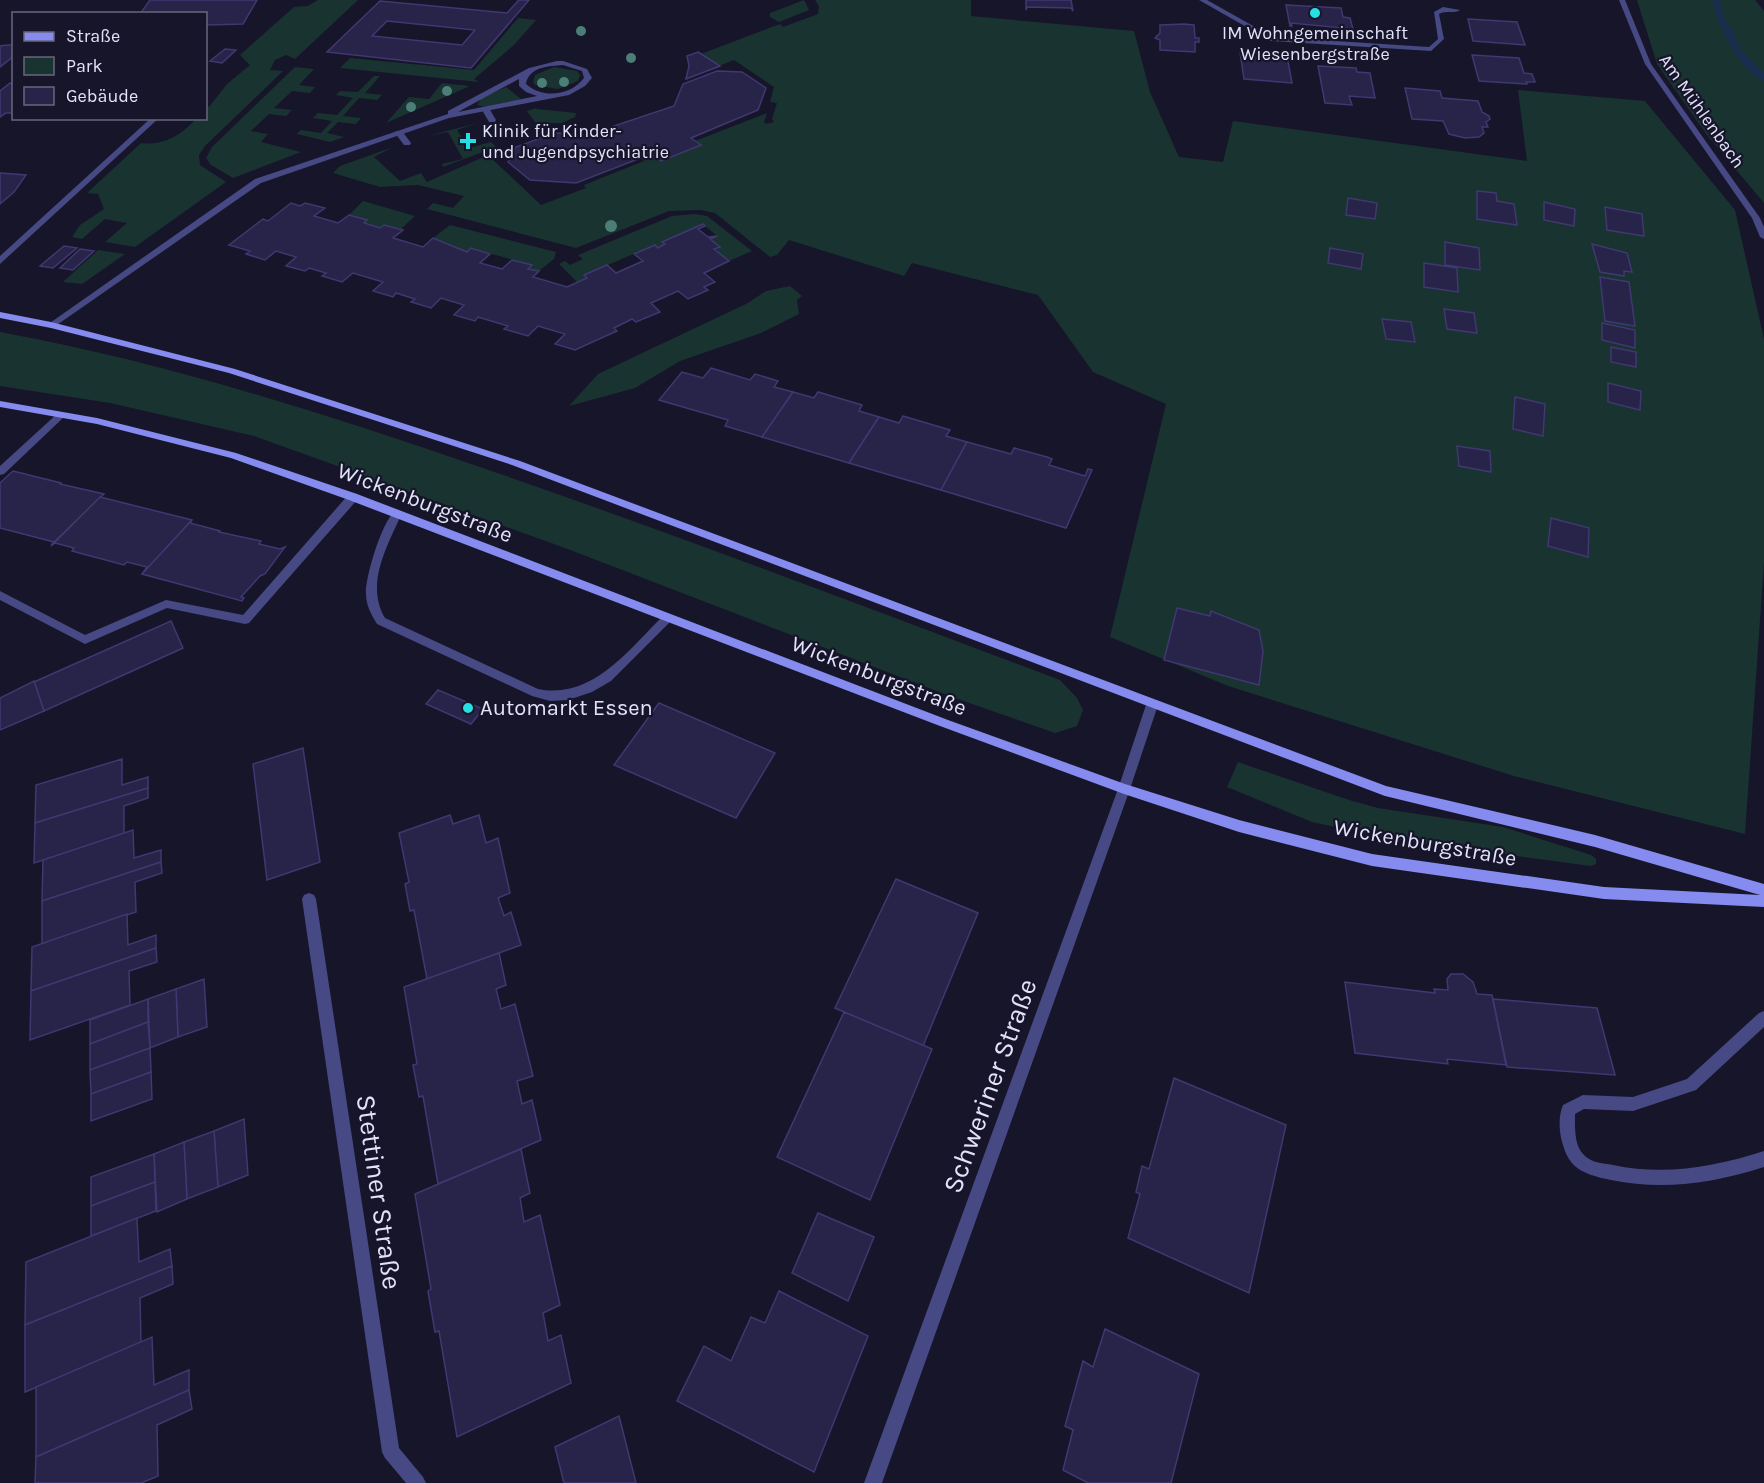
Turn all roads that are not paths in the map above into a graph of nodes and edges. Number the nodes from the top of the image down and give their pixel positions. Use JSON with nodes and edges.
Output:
{"nodes":[{"id":1,"x":1202,"y":0,"type":"edge"},
{"id":2,"x":1622,"y":0,"type":"edge"},
{"id":3,"x":1457,"y":10,"type":"dead end"},
{"id":4,"x":528,"y":72,"type":"junction"},
{"id":5,"x":546,"y":96,"type":"junction"},
{"id":6,"x":486,"y":111,"type":"junction"},
{"id":7,"x":448,"y":116,"type":"junction"},
{"id":8,"x":154,"y":120,"type":"edge"},
{"id":9,"x":492,"y":120,"type":"dead end"},
{"id":10,"x":399,"y":132,"type":"junction"},
{"id":11,"x":407,"y":143,"type":"dead end"},
{"id":12,"x":1764,"y":237,"type":"edge"},
{"id":13,"x":0,"y":261,"type":"edge"},
{"id":14,"x":0,"y":315,"type":"edge"},
{"id":15,"x":51,"y":325,"type":"junction"},
{"id":16,"x":0,"y":404,"type":"edge"},
{"id":17,"x":61,"y":415,"type":"junction"},
{"id":18,"x":0,"y":472,"type":"edge"},
{"id":19,"x":354,"y":497,"type":"junction"},
{"id":20,"x":396,"y":515,"type":"junction"},
{"id":21,"x":0,"y":595,"type":"edge"},
{"id":22,"x":668,"y":618,"type":"junction"},
{"id":23,"x":1152,"y":705,"type":"junction"},
{"id":24,"x":1124,"y":789,"type":"junction"},
{"id":25,"x":1764,"y":890,"type":"edge"},
{"id":26,"x":309,"y":899,"type":"dead end"},
{"id":27,"x":1764,"y":901,"type":"edge"},
{"id":28,"x":1764,"y":1018,"type":"edge"},
{"id":29,"x":1764,"y":1159,"type":"edge"},
{"id":30,"x":417,"y":1483,"type":"edge"},
{"id":31,"x":873,"y":1483,"type":"edge"}],
"edges":[{"from":1,"to":3,"type":"street"},
{"from":2,"to":12,"type":"street","name":"Am Mühlenbach"},
{"from":4,"to":5,"type":"street"},
{"from":4,"to":5,"type":"street"},
{"from":4,"to":7,"type":"street"},
{"from":5,"to":6,"type":"street"},
{"from":6,"to":7,"type":"street"},
{"from":6,"to":9,"type":"street"},
{"from":7,"to":10,"type":"street"},
{"from":8,"to":13,"type":"street"},
{"from":10,"to":11,"type":"street"},
{"from":10,"to":15,"type":"street"},
{"from":14,"to":15,"type":"main road","name":"Wickenburgstraße"},
{"from":15,"to":23,"type":"main road","name":"Wickenburgstraße"},
{"from":16,"to":17,"type":"main road","name":"Wickenburgstraße"},
{"from":17,"to":18,"type":"street"},
{"from":17,"to":19,"type":"main road","name":"Wickenburgstraße"},
{"from":19,"to":20,"type":"main road","name":"Wickenburgstraße"},
{"from":19,"to":21,"type":"street"},
{"from":20,"to":22,"type":"main road","name":"Wickenburgstraße"},
{"from":20,"to":22,"type":"street"},
{"from":22,"to":24,"type":"main road","name":"Wickenburgstraße"},
{"from":23,"to":24,"type":"street","name":"Schweriner Straße"},
{"from":23,"to":25,"type":"main road","name":"Wickenburgstraße"},
{"from":24,"to":27,"type":"main road","name":"Wickenburgstraße"},
{"from":24,"to":31,"type":"street","name":"Schweriner Straße"},
{"from":26,"to":30,"type":"street","name":"Stettiner Straße"},
{"from":28,"to":29,"type":"street"}]}
